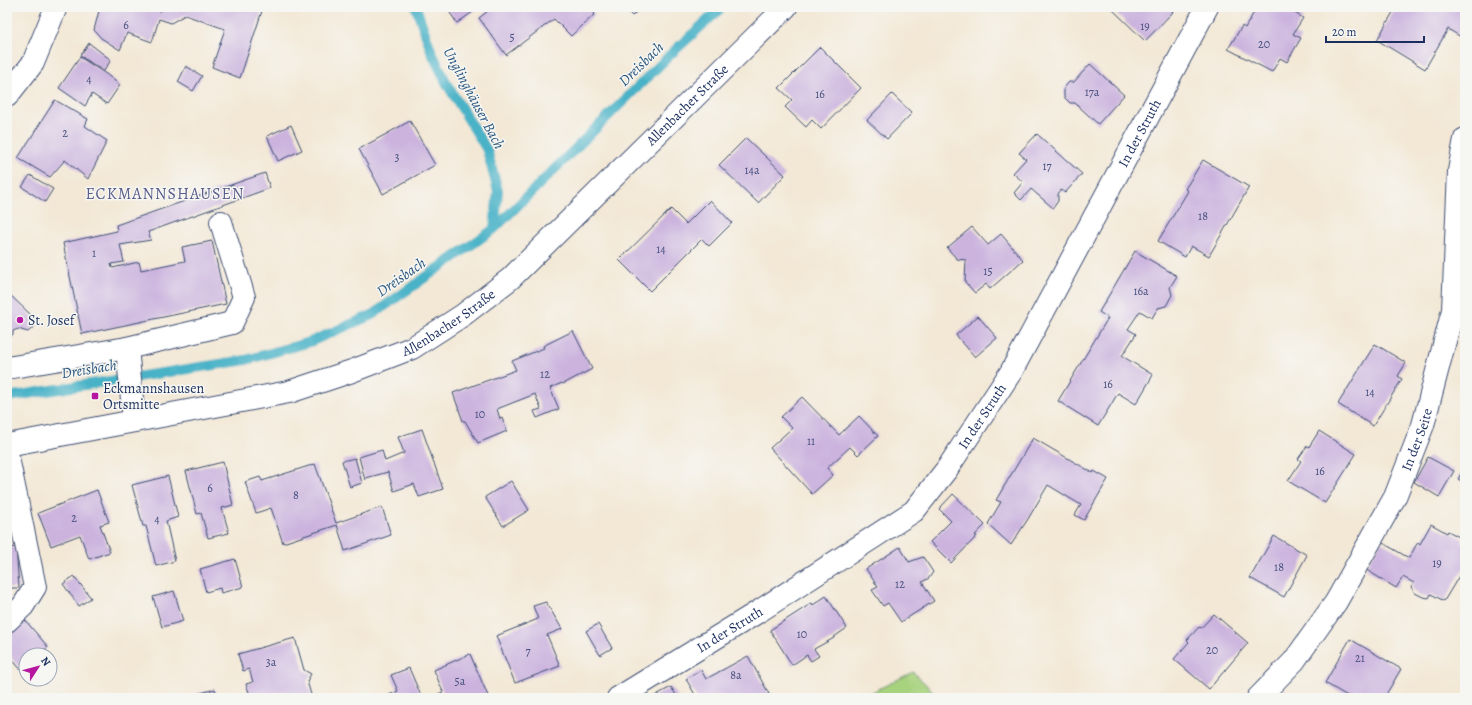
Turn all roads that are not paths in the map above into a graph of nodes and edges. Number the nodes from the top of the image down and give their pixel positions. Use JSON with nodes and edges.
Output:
{"nodes":[{"id":1,"x":56,"y":7,"type":"edge"},
{"id":2,"x":786,"y":7,"type":"edge"},
{"id":3,"x":1207,"y":7,"type":"edge"},
{"id":4,"x":7,"y":96,"type":"edge"},
{"id":5,"x":1465,"y":139,"type":"edge"},
{"id":6,"x":221,"y":222,"type":"dead end"},
{"id":7,"x":127,"y":353,"type":"junction"},
{"id":8,"x":7,"y":368,"type":"edge"},
{"id":9,"x":134,"y":420,"type":"junction"},
{"id":10,"x":7,"y":445,"type":"edge"},
{"id":11,"x":7,"y":453,"type":"edge"},
{"id":12,"x":7,"y":622,"type":"edge"},
{"id":13,"x":618,"y":698,"type":"edge"},
{"id":14,"x":1258,"y":698,"type":"edge"}],
"edges":[{"from":1,"to":4,"type":"street"},
{"from":2,"to":9,"type":"street","name":"Allenbacher Straße"},
{"from":3,"to":13,"type":"street","name":"In der Struth"},
{"from":5,"to":14,"type":"street","name":"In der Seite"},
{"from":6,"to":7,"type":"street"},
{"from":7,"to":8,"type":"street"},
{"from":7,"to":9,"type":"street"},
{"from":9,"to":10,"type":"street","name":"Allenbacher Straße"},
{"from":11,"to":12,"type":"street"}]}
